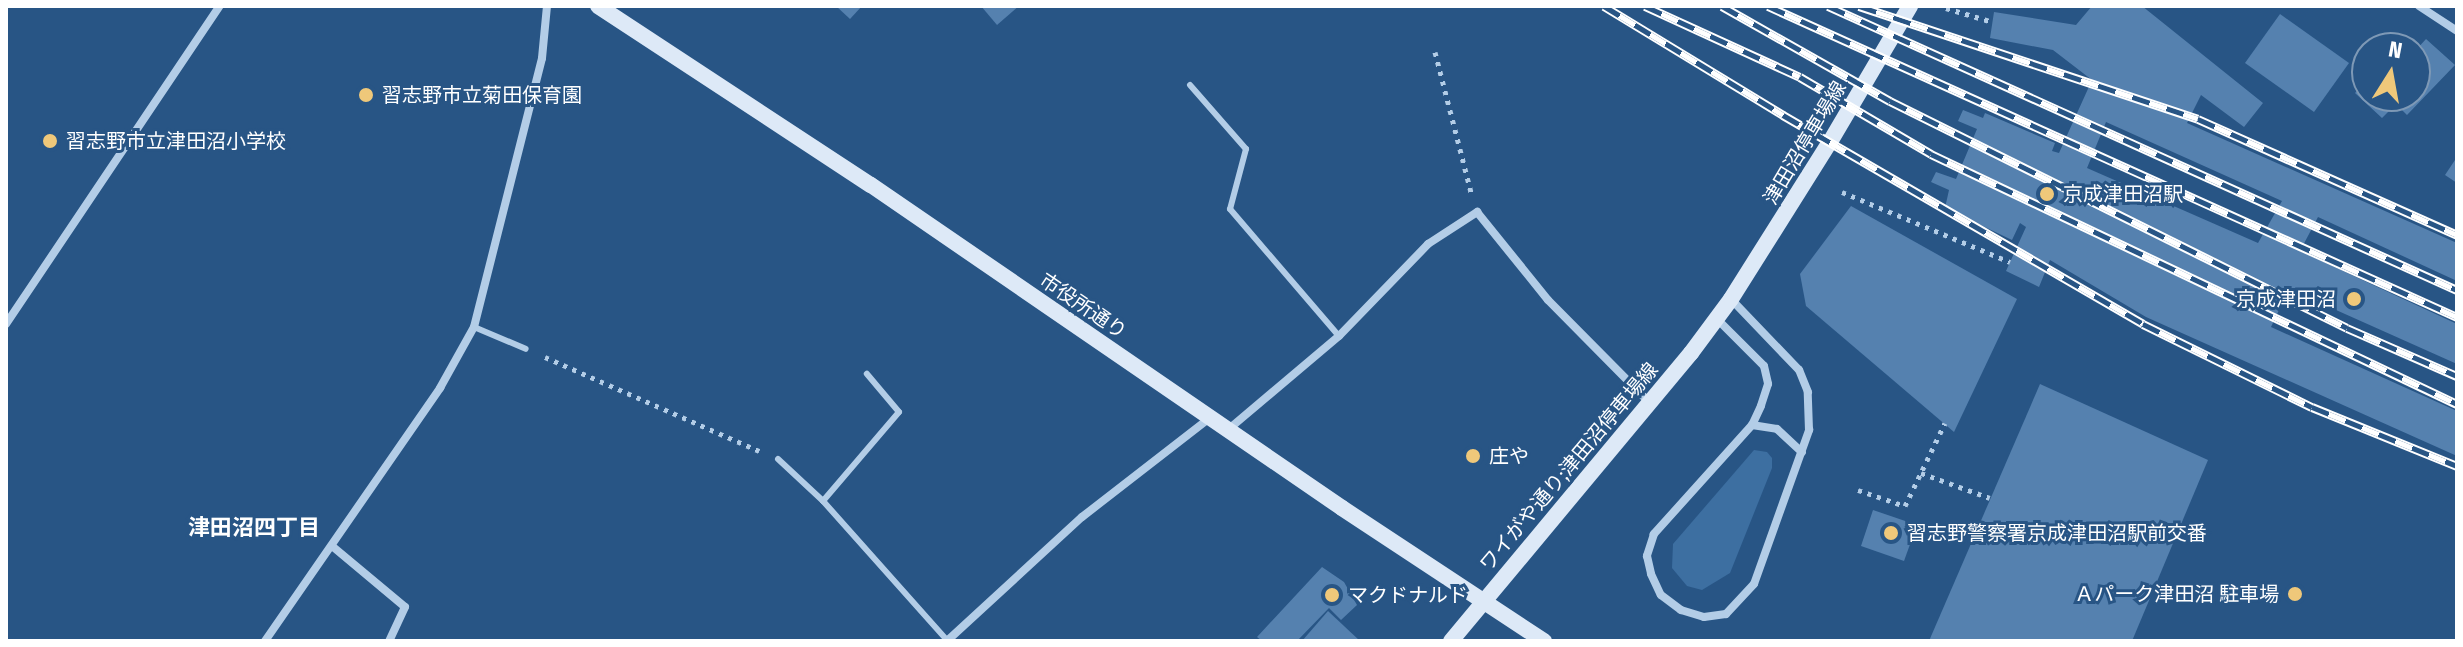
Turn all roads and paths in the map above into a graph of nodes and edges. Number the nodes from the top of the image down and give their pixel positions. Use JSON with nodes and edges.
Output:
{"nodes":[{"id":1,"x":220,"y":6,"type":"edge"},
{"id":2,"x":547,"y":6,"type":"edge"},
{"id":3,"x":598,"y":6,"type":"edge"},
{"id":4,"x":1910,"y":6,"type":"edge"},
{"id":5,"x":2419,"y":6,"type":"edge"},
{"id":6,"x":1946,"y":8,"type":"dead end"},
{"id":7,"x":1993,"y":22,"type":"dead end"},
{"id":8,"x":2457,"y":31,"type":"edge"},
{"id":9,"x":1435,"y":52,"type":"dead end"},
{"id":10,"x":1190,"y":85,"type":"dead end"},
{"id":11,"x":1842,"y":192,"type":"dead end"},
{"id":12,"x":1477,"y":212,"type":"junction"},
{"id":13,"x":2010,"y":262,"type":"dead end"},
{"id":14,"x":1731,"y":299,"type":"junction"},
{"id":15,"x":1716,"y":318,"type":"junction"},
{"id":16,"x":6,"y":324,"type":"edge"},
{"id":17,"x":474,"y":327,"type":"junction"},
{"id":18,"x":1339,"y":336,"type":"junction"},
{"id":19,"x":526,"y":349,"type":"joint"},
{"id":20,"x":867,"y":374,"type":"dead end"},
{"id":21,"x":1649,"y":402,"type":"junction"},
{"id":22,"x":1211,"y":417,"type":"junction"},
{"id":23,"x":1945,"y":423,"type":"dead end"},
{"id":24,"x":1752,"y":425,"type":"junction"},
{"id":25,"x":1230,"y":428,"type":"junction"},
{"id":26,"x":1802,"y":452,"type":"junction"},
{"id":27,"x":778,"y":459,"type":"joint"},
{"id":28,"x":1921,"y":473,"type":"junction"},
{"id":29,"x":1858,"y":490,"type":"dead end"},
{"id":30,"x":1990,"y":498,"type":"dead end"},
{"id":31,"x":823,"y":501,"type":"junction"},
{"id":32,"x":332,"y":546,"type":"junction"},
{"id":33,"x":1483,"y":600,"type":"junction"},
{"id":34,"x":947,"y":640,"type":"edge"},
{"id":35,"x":265,"y":641,"type":"edge"},
{"id":36,"x":389,"y":641,"type":"edge"},
{"id":37,"x":1451,"y":641,"type":"edge"},
{"id":38,"x":1544,"y":641,"type":"edge"}],
"edges":[{"from":1,"to":16,"type":"street"},
{"from":2,"to":17,"type":"street"},
{"from":3,"to":22,"type":"street","name":"市役所通り"},
{"from":4,"to":14,"type":"street","name":"津田沼停車場線"},
{"from":5,"to":8,"type":"street"},
{"from":6,"to":7,"type":"path"},
{"from":9,"to":12,"type":"path"},
{"from":10,"to":18,"type":"lane"},
{"from":11,"to":13,"type":"path"},
{"from":12,"to":18,"type":"street"},
{"from":12,"to":21,"type":"street"},
{"from":14,"to":15,"type":"street","name":"津田沼停車場線"},
{"from":14,"to":26,"type":"street"},
{"from":15,"to":21,"type":"street","name":"ワイがや通り;津田沼停車場線"},
{"from":15,"to":24,"type":"street"},
{"from":17,"to":19,"type":"lane"},
{"from":17,"to":32,"type":"street"},
{"from":18,"to":25,"type":"street"},
{"from":19,"to":27,"type":"path"},
{"from":20,"to":31,"type":"lane"},
{"from":21,"to":33,"type":"street","name":"ワイがや通り;津田沼停車場線"},
{"from":22,"to":25,"type":"street","name":"市役所通り"},
{"from":22,"to":34,"type":"street"},
{"from":23,"to":28,"type":"path"},
{"from":24,"to":26,"type":"street"},
{"from":24,"to":26,"type":"street"},
{"from":25,"to":33,"type":"street","name":"市役所通り"},
{"from":27,"to":31,"type":"lane"},
{"from":28,"to":29,"type":"path"},
{"from":28,"to":30,"type":"path"},
{"from":31,"to":34,"type":"lane"},
{"from":32,"to":35,"type":"street"},
{"from":32,"to":36,"type":"street"},
{"from":33,"to":37,"type":"street","name":"ワイがや通り;津田沼停車場線"},
{"from":33,"to":38,"type":"street","name":"市役所通り"}]}
